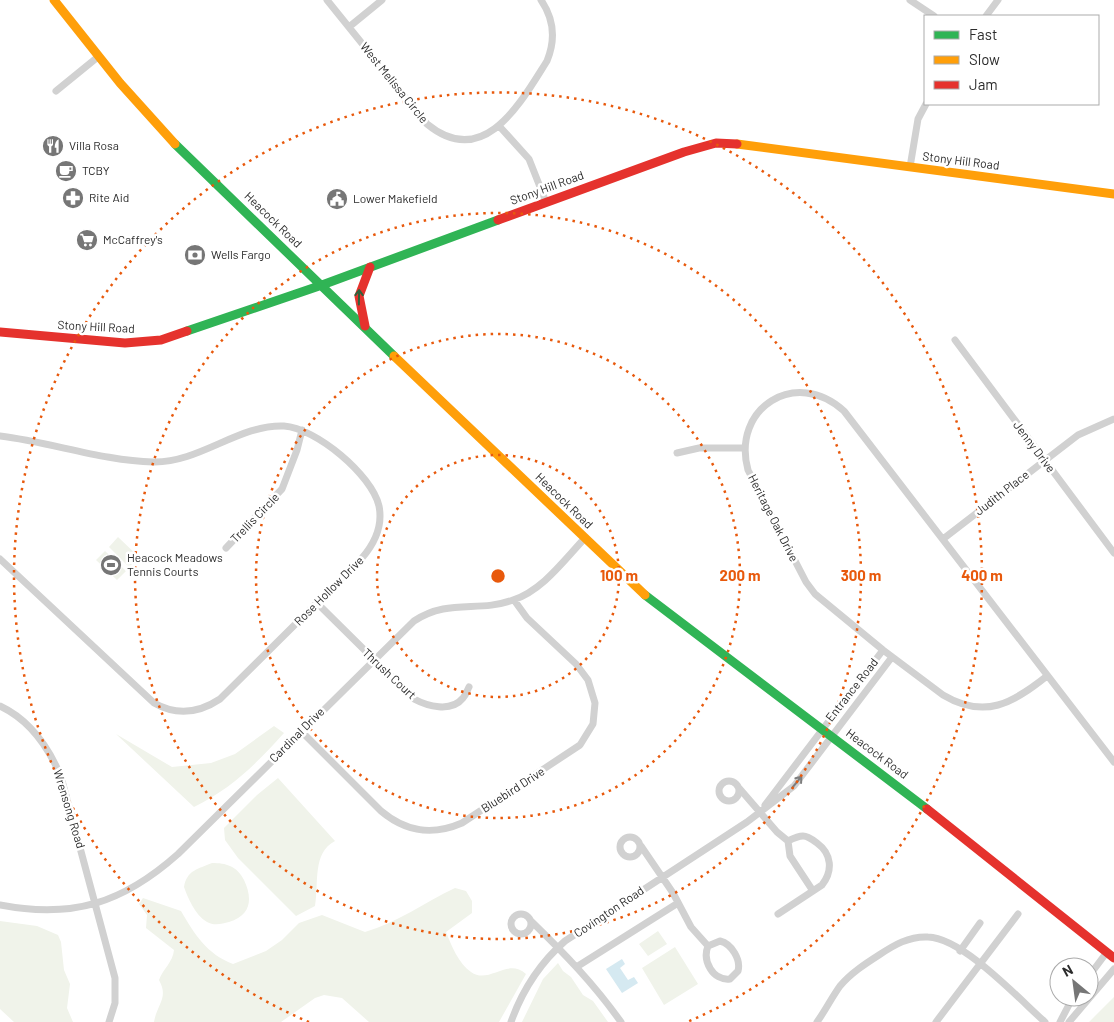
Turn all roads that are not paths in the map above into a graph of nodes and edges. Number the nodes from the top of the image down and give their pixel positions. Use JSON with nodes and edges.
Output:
{"nodes":[{"id":1,"x":54,"y":0,"type":"edge"},
{"id":2,"x":327,"y":0,"type":"edge"},
{"id":3,"x":382,"y":0,"type":"edge"},
{"id":4,"x":541,"y":0,"type":"edge"},
{"id":5,"x":910,"y":0,"type":"edge"},
{"id":6,"x":998,"y":0,"type":"edge"},
{"id":7,"x":932,"y":15,"type":"edge"},
{"id":8,"x":987,"y":15,"type":"edge"},
{"id":9,"x":348,"y":27,"type":"junction"},
{"id":10,"x":99,"y":56,"type":"junction"},
{"id":11,"x":56,"y":91,"type":"dead end"},
{"id":12,"x":925,"y":105,"type":"edge"},
{"id":13,"x":500,"y":127,"type":"junction"},
{"id":14,"x":910,"y":166,"type":"junction"},
{"id":15,"x":1114,"y":194,"type":"edge"},
{"id":16,"x":546,"y":202,"type":"junction"},
{"id":17,"x":370,"y":267,"type":"junction"},
{"id":18,"x":322,"y":285,"type":"junction"},
{"id":19,"x":366,"y":328,"type":"junction"},
{"id":20,"x":0,"y":332,"type":"edge"},
{"id":21,"x":955,"y":340,"type":"dead end"},
{"id":22,"x":1114,"y":419,"type":"edge"},
{"id":23,"x":302,"y":430,"type":"junction"},
{"id":24,"x":0,"y":436,"type":"edge"},
{"id":25,"x":744,"y":448,"type":"junction"},
{"id":26,"x":677,"y":453,"type":"dead end"},
{"id":27,"x":1044,"y":460,"type":"junction"},
{"id":28,"x":585,"y":538,"type":"junction"},
{"id":29,"x":943,"y":539,"type":"junction"},
{"id":30,"x":226,"y":548,"type":"dead end"},
{"id":31,"x":1114,"y":553,"type":"edge"},
{"id":32,"x":0,"y":559,"type":"edge"},
{"id":33,"x":514,"y":600,"type":"junction"},
{"id":34,"x":317,"y":603,"type":"junction"},
{"id":35,"x":883,"y":650,"type":"junction"},
{"id":36,"x":892,"y":657,"type":"junction"},
{"id":37,"x":374,"y":660,"type":"junction"},
{"id":38,"x":1047,"y":676,"type":"junction"},
{"id":39,"x":469,"y":687,"type":"dead end"},
{"id":40,"x":0,"y":706,"type":"edge"},
{"id":41,"x":822,"y":730,"type":"junction"},
{"id":42,"x":301,"y":731,"type":"junction"},
{"id":43,"x":833,"y":736,"type":"junction"},
{"id":44,"x":1114,"y":762,"type":"edge"},
{"id":45,"x":739,"y":788,"type":"dead end"},
{"id":46,"x":760,"y":813,"type":"junction"},
{"id":47,"x":788,"y":841,"type":"junction"},
{"id":48,"x":641,"y":846,"type":"dead end"},
{"id":49,"x":661,"y":878,"type":"junction"},
{"id":50,"x":813,"y":891,"type":"junction"},
{"id":51,"x":678,"y":902,"type":"junction"},
{"id":52,"x":96,"y":903,"type":"junction"},
{"id":53,"x":0,"y":905,"type":"edge"},
{"id":54,"x":778,"y":914,"type":"dead end"},
{"id":55,"x":1018,"y":914,"type":"dead end"},
{"id":56,"x":531,"y":921,"type":"dead end"},
{"id":57,"x":980,"y":923,"type":"dead end"},
{"id":58,"x":708,"y":946,"type":"junction"},
{"id":59,"x":558,"y":948,"type":"junction"},
{"id":60,"x":960,"y":951,"type":"junction"},
{"id":61,"x":1110,"y":955,"type":"edge"},
{"id":62,"x":981,"y":965,"type":"junction"},
{"id":63,"x":578,"y":966,"type":"junction"},
{"id":64,"x":1099,"y":966,"type":"edge"},
{"id":65,"x":1114,"y":969,"type":"edge"},
{"id":66,"x":1068,"y":1007,"type":"edge"},
{"id":67,"x":109,"y":1022,"type":"edge"},
{"id":68,"x":511,"y":1022,"type":"edge"},
{"id":69,"x":620,"y":1022,"type":"edge"},
{"id":70,"x":817,"y":1022,"type":"edge"},
{"id":71,"x":936,"y":1022,"type":"edge"},
{"id":72,"x":1045,"y":1022,"type":"edge"},
{"id":73,"x":1060,"y":1022,"type":"edge"},
{"id":74,"x":1069,"y":1022,"type":"edge"}],
"edges":[{"from":1,"to":10,"type":"main road","name":"Heacock Road"},
{"from":2,"to":9,"type":"street","name":"West Melissa Circle"},
{"from":3,"to":9,"type":"street"},
{"from":4,"to":13,"type":"street"},
{"from":5,"to":7,"type":"street"},
{"from":6,"to":8,"type":"street"},
{"from":9,"to":13,"type":"street","name":"West Melissa Circle"},
{"from":10,"to":11,"type":"street"},
{"from":10,"to":18,"type":"main road","name":"Heacock Road"},
{"from":12,"to":14,"type":"street"},
{"from":13,"to":16,"type":"street"},
{"from":14,"to":15,"type":"main road","name":"Stony Hill Road"},
{"from":14,"to":16,"type":"main road","name":"Stony Hill Road"},
{"from":16,"to":17,"type":"main road","name":"Stony Hill Road"},
{"from":17,"to":18,"type":"main road","name":"Stony Hill Road"},
{"from":19,"to":17,"type":"main road","one_way":true},
{"from":18,"to":19,"type":"main road","name":"Heacock Road"},
{"from":18,"to":20,"type":"main road","name":"Stony Hill Road"},
{"from":19,"to":28,"type":"main road","name":"Heacock Road"},
{"from":21,"to":27,"type":"street","name":"Jenny Drive"},
{"from":22,"to":27,"type":"street","name":"Judith Place"},
{"from":23,"to":24,"type":"street","name":"Rose Hollow Drive"},
{"from":23,"to":30,"type":"street","name":"Trellis Circle"},
{"from":23,"to":34,"type":"street","name":"Rose Hollow Drive"},
{"from":25,"to":26,"type":"street"},
{"from":25,"to":29,"type":"street","name":"Heritage Oak Drive"},
{"from":25,"to":35,"type":"street","name":"Heritage Oak Drive"},
{"from":27,"to":29,"type":"street","name":"Judith Place"},
{"from":27,"to":31,"type":"street","name":"Jenny Drive"},
{"from":28,"to":33,"type":"street","name":"Cardinal Drive"},
{"from":28,"to":41,"type":"main road","name":"Heacock Road"},
{"from":29,"to":38,"type":"street","name":"Heritage Oak Drive"},
{"from":32,"to":34,"type":"street","name":"Rose Hollow Drive"},
{"from":33,"to":37,"type":"street","name":"Cardinal Drive"},
{"from":33,"to":42,"type":"street","name":"Bluebird Drive"},
{"from":34,"to":37,"type":"street","name":"Thrush Court"},
{"from":35,"to":36,"type":"street","name":"Heritage Oak Drive"},
{"from":35,"to":41,"type":"street","name":"Entrance Road"},
{"from":36,"to":38,"type":"street","name":"Heritage Oak Drive"},
{"from":36,"to":43,"type":"street","name":"Entrance Road"},
{"from":37,"to":39,"type":"street","name":"Thrush Court"},
{"from":37,"to":42,"type":"street","name":"Cardinal Drive"},
{"from":38,"to":44,"type":"street","name":"Heritage Oak Drive"},
{"from":40,"to":52,"type":"street","name":"Wrensong Road"},
{"from":41,"to":43,"type":"main road","name":"Heacock Road"},
{"from":41,"to":46,"type":"street","name":"Covington Road"},
{"from":42,"to":52,"type":"street","name":"Cardinal Drive"},
{"from":46,"to":43,"type":"street","name":"Covington Road","one_way":true},
{"from":43,"to":61,"type":"main road","name":"Heacock Road"},
{"from":45,"to":46,"type":"street"},
{"from":46,"to":47,"type":"street"},
{"from":46,"to":49,"type":"street","name":"Covington Road"},
{"from":47,"to":50,"type":"street"},
{"from":47,"to":50,"type":"street"},
{"from":48,"to":49,"type":"street"},
{"from":49,"to":51,"type":"street"},
{"from":49,"to":59,"type":"street","name":"Covington Road"},
{"from":50,"to":54,"type":"street"},
{"from":51,"to":58,"type":"street"},
{"from":51,"to":63,"type":"street"},
{"from":52,"to":53,"type":"street","name":"Cardinal Drive"},
{"from":52,"to":67,"type":"street","name":"Wrensong Road"},
{"from":55,"to":62,"type":"street"},
{"from":56,"to":59,"type":"street"},
{"from":57,"to":60,"type":"street"},
{"from":58,"to":58,"type":"street"},
{"from":59,"to":63,"type":"street"},
{"from":59,"to":68,"type":"street","name":"Covington Road"},
{"from":60,"to":62,"type":"street"},
{"from":60,"to":70,"type":"street"},
{"from":61,"to":64,"type":"street"},
{"from":62,"to":71,"type":"street"},
{"from":62,"to":72,"type":"street"},
{"from":63,"to":69,"type":"street"},
{"from":65,"to":74,"type":"street"},
{"from":66,"to":73,"type":"street"}]}
